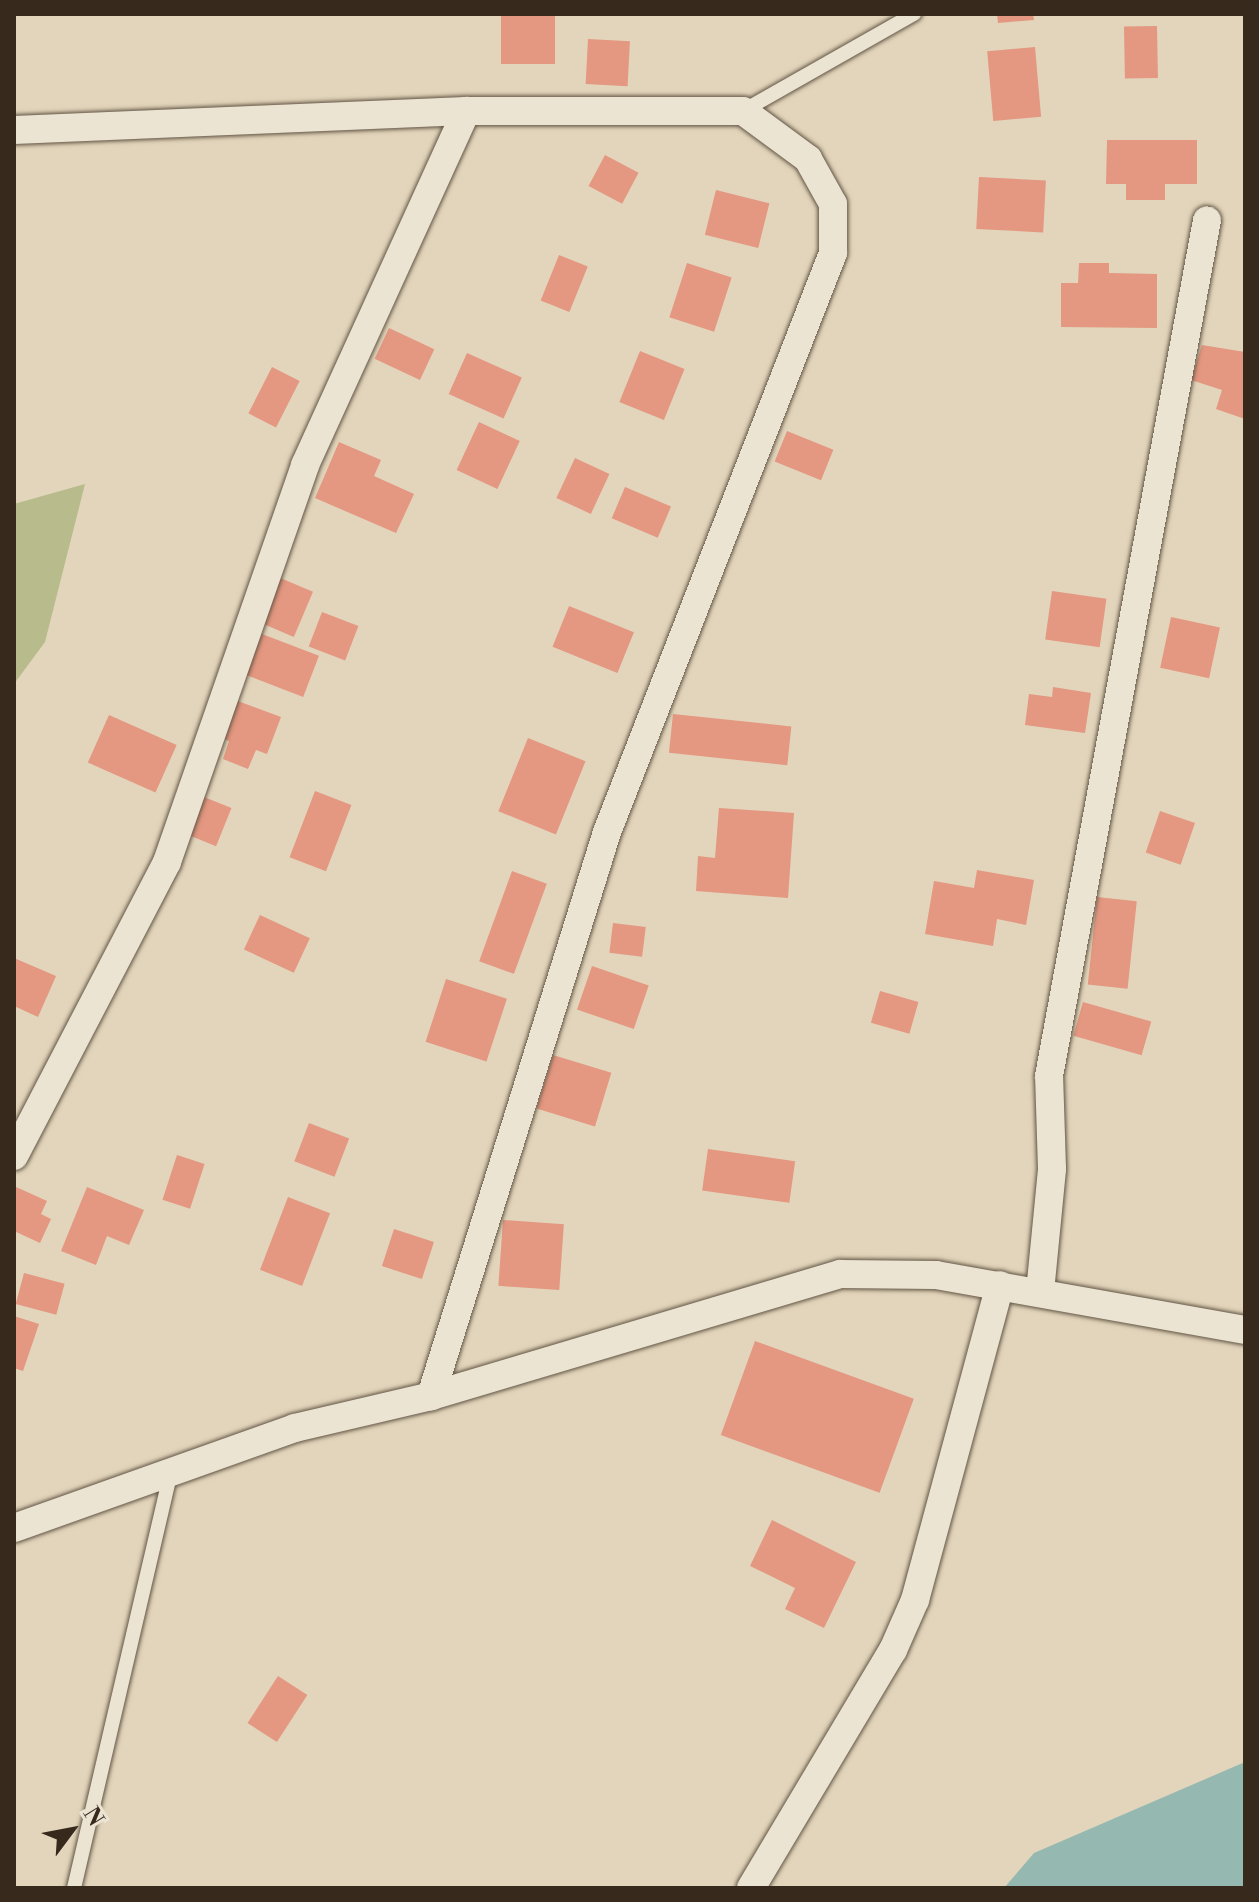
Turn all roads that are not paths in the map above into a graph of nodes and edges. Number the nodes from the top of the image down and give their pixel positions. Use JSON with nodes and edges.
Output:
{"nodes":[{"id":1,"x":914,"y":14,"type":"edge"},
{"id":2,"x":466,"y":111,"type":"junction"},
{"id":3,"x":743,"y":111,"type":"junction"},
{"id":4,"x":14,"y":130,"type":"edge"},
{"id":5,"x":1207,"y":220,"type":"dead end"},
{"id":6,"x":14,"y":1156,"type":"edge"},
{"id":7,"x":1000,"y":1285,"type":"junction"},
{"id":8,"x":1040,"y":1292,"type":"junction"},
{"id":9,"x":1245,"y":1330,"type":"edge"},
{"id":10,"x":431,"y":1396,"type":"junction"},
{"id":11,"x":172,"y":1466,"type":"junction"},
{"id":12,"x":14,"y":1528,"type":"edge"},
{"id":13,"x":74,"y":1888,"type":"edge"},
{"id":14,"x":751,"y":1888,"type":"edge"}],
"edges":[{"from":1,"to":3,"type":"lane"},
{"from":2,"to":3,"type":"street"},
{"from":2,"to":4,"type":"street"},
{"from":2,"to":6,"type":"street"},
{"from":3,"to":10,"type":"street"},
{"from":5,"to":8,"type":"street"},
{"from":7,"to":8,"type":"street"},
{"from":7,"to":10,"type":"street"},
{"from":7,"to":14,"type":"street"},
{"from":8,"to":9,"type":"street"},
{"from":10,"to":11,"type":"street"},
{"from":11,"to":12,"type":"street"},
{"from":11,"to":13,"type":"lane"}]}
